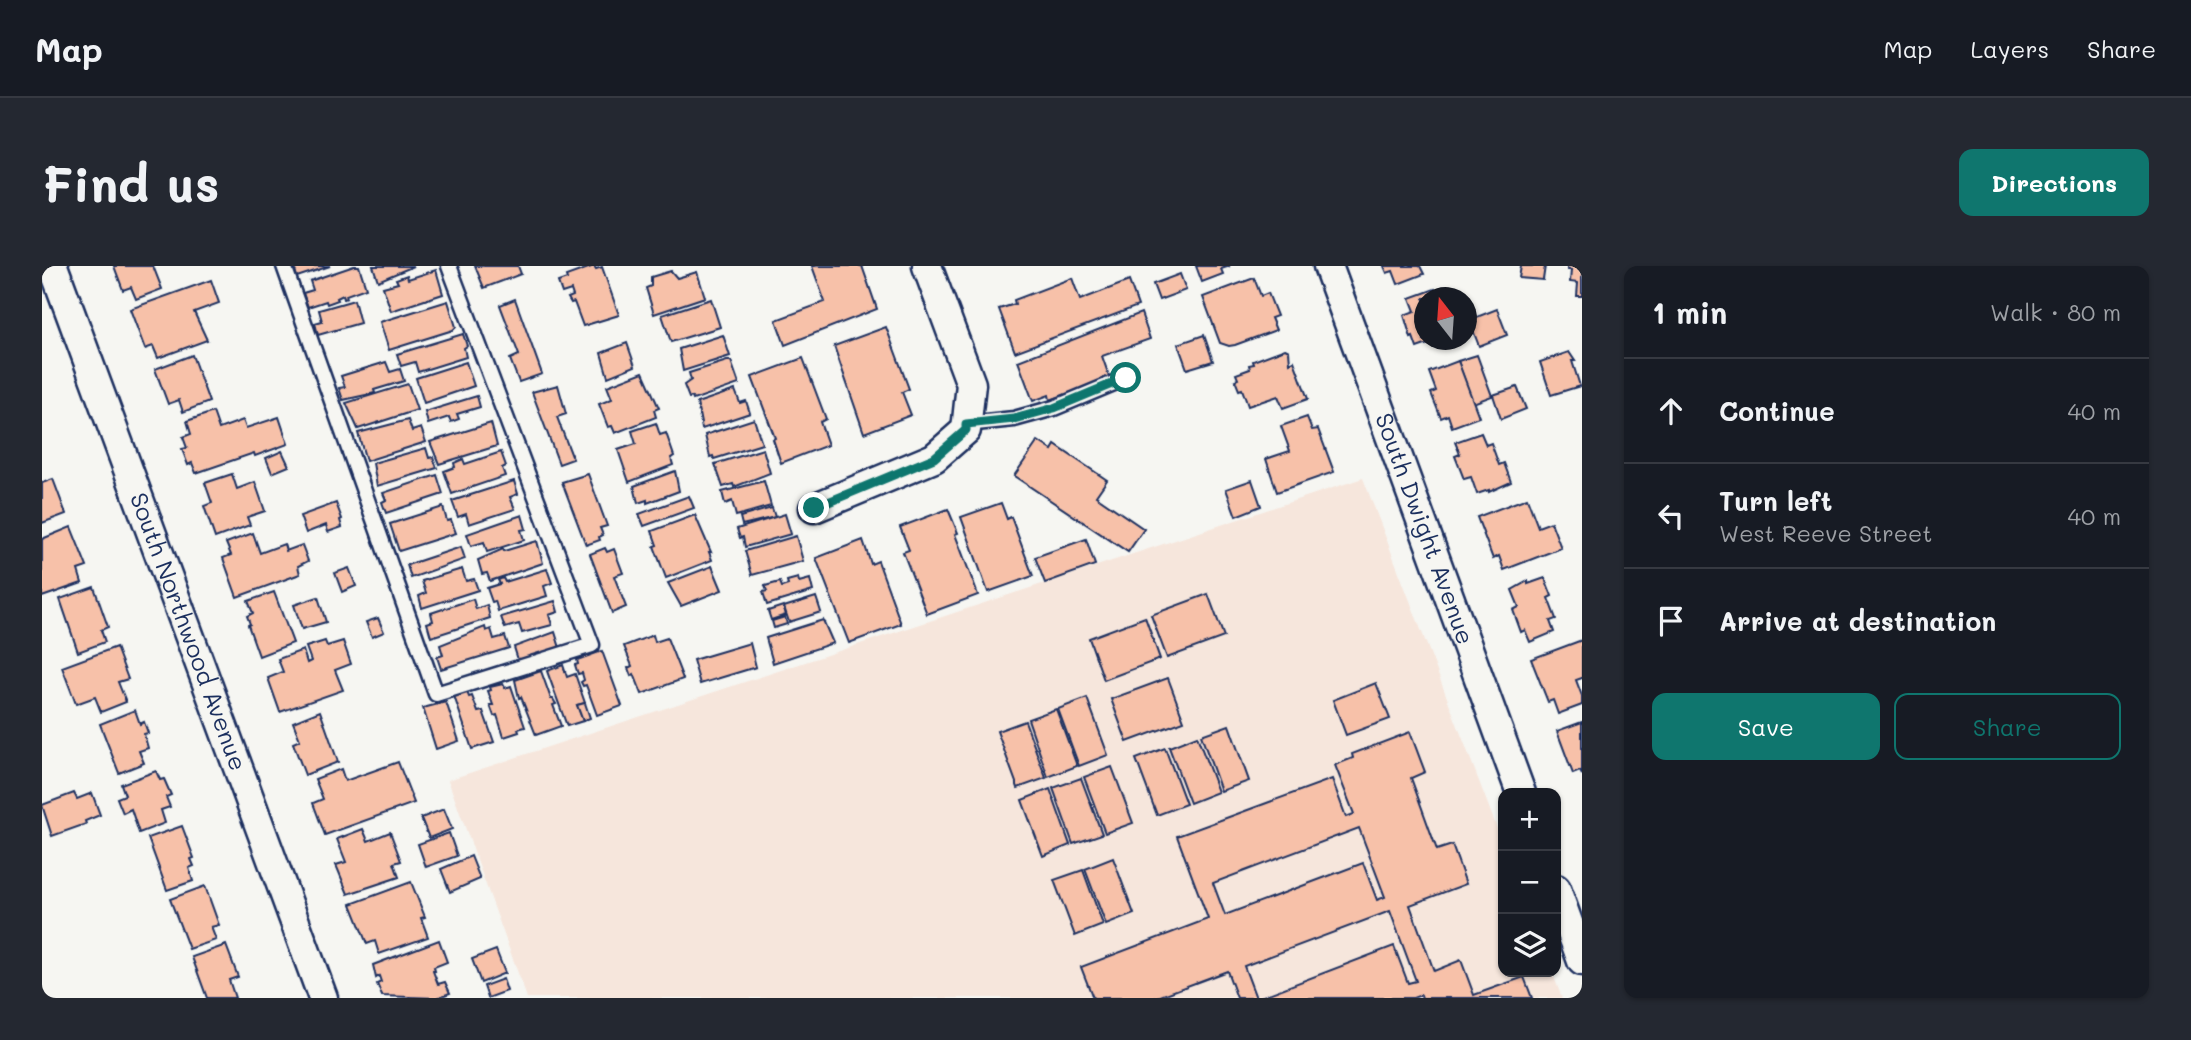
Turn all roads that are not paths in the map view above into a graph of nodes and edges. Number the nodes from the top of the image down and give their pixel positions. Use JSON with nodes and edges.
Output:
{"nodes":[{"id":1,"x":53,"y":266,"type":"edge"},
{"id":2,"x":284,"y":266,"type":"edge"},
{"id":3,"x":449,"y":266,"type":"edge"},
{"id":4,"x":927,"y":266,"type":"edge"},
{"id":5,"x":1328,"y":266,"type":"edge"},
{"id":6,"x":1126,"y":378,"type":"dead end"},
{"id":7,"x":966,"y":427,"type":"junction"},
{"id":8,"x":814,"y":508,"type":"dead end"},
{"id":9,"x":1519,"y":788,"type":"edge"},
{"id":10,"x":1561,"y":903,"type":"edge"},
{"id":11,"x":1582,"y":961,"type":"edge"},
{"id":12,"x":323,"y":998,"type":"edge"}],
"edges":[{"from":1,"to":12,"type":"street","name":"South Northwood Avenue"},
{"from":2,"to":3,"type":"lane"},
{"from":4,"to":7,"type":"street"},
{"from":5,"to":9,"type":"street","name":"South Dwight Avenue"},
{"from":6,"to":7,"type":"lane"},
{"from":7,"to":8,"type":"street"},
{"from":10,"to":11,"type":"street"}]}
